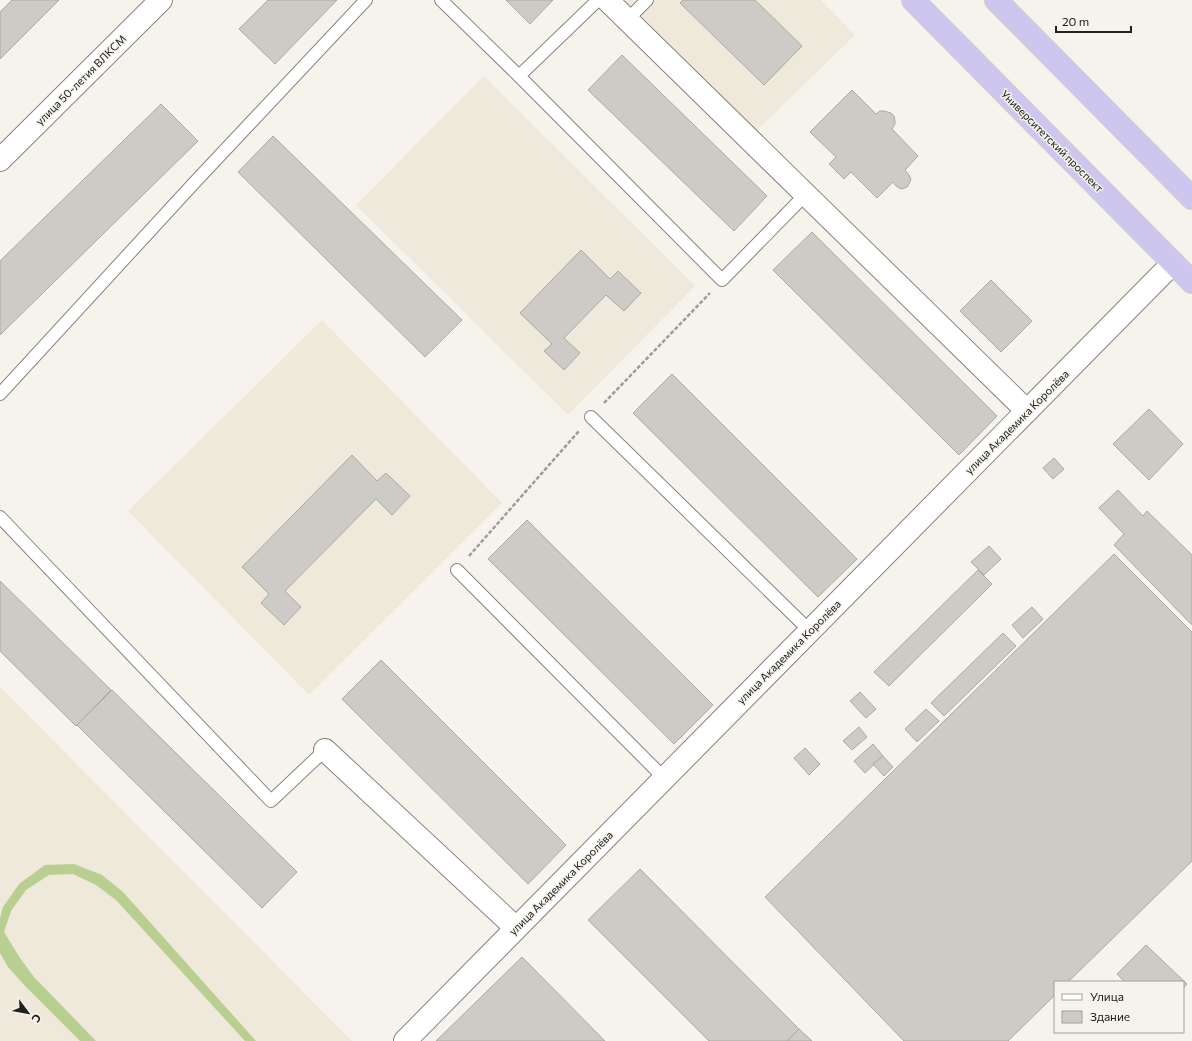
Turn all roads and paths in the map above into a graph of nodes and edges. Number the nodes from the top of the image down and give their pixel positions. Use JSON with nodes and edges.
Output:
{"nodes":[{"id":1,"x":161,"y":0,"type":"edge"},
{"id":2,"x":366,"y":0,"type":"edge"},
{"id":3,"x":441,"y":0,"type":"edge"},
{"id":4,"x":598,"y":0,"type":"edge"},
{"id":5,"x":607,"y":0,"type":"edge"},
{"id":6,"x":647,"y":0,"type":"edge"},
{"id":7,"x":913,"y":0,"type":"edge"},
{"id":8,"x":996,"y":0,"type":"edge"},
{"id":9,"x":627,"y":20,"type":"junction"},
{"id":10,"x":519,"y":76,"type":"junction"},
{"id":11,"x":0,"y":160,"type":"edge"},
{"id":12,"x":806,"y":194,"type":"junction"},
{"id":13,"x":1192,"y":198,"type":"edge"},
{"id":14,"x":1173,"y":263,"type":"junction"},
{"id":15,"x":1192,"y":282,"type":"edge"},
{"id":16,"x":0,"y":394,"type":"edge"},
{"id":17,"x":1027,"y":411,"type":"junction"},
{"id":18,"x":591,"y":417,"type":"dead end"},
{"id":19,"x":0,"y":517,"type":"edge"},
{"id":20,"x":456,"y":570,"type":"dead end"},
{"id":21,"x":810,"y":631,"type":"junction"},
{"id":22,"x":325,"y":750,"type":"joint"},
{"id":23,"x":664,"y":778,"type":"junction"},
{"id":24,"x":516,"y":928,"type":"junction"},
{"id":25,"x":405,"y":1041,"type":"edge"}],
"edges":[{"from":1,"to":11,"type":"street","name":"улица 50-летия ВЛКСМ"},
{"from":2,"to":16,"type":"lane"},
{"from":3,"to":10,"type":"lane"},
{"from":4,"to":10,"type":"lane"},
{"from":5,"to":9,"type":"street"},
{"from":6,"to":9,"type":"lane"},
{"from":7,"to":14,"type":"highway","name":"Университетский проспект"},
{"from":8,"to":13,"type":"highway"},
{"from":9,"to":12,"type":"street"},
{"from":10,"to":12,"type":"lane"},
{"from":12,"to":17,"type":"street"},
{"from":14,"to":15,"type":"highway","name":"Университетский проспект"},
{"from":14,"to":17,"type":"street","name":"улица Академика Королёва"},
{"from":17,"to":21,"type":"street","name":"улица Академика Королёва"},
{"from":18,"to":21,"type":"lane"},
{"from":19,"to":22,"type":"lane"},
{"from":20,"to":23,"type":"lane"},
{"from":21,"to":23,"type":"street","name":"улица Академика Королёва"},
{"from":22,"to":24,"type":"street"},
{"from":23,"to":24,"type":"street","name":"улица Академика Королёва"},
{"from":24,"to":25,"type":"street","name":"улица Академика Королёва"}]}
